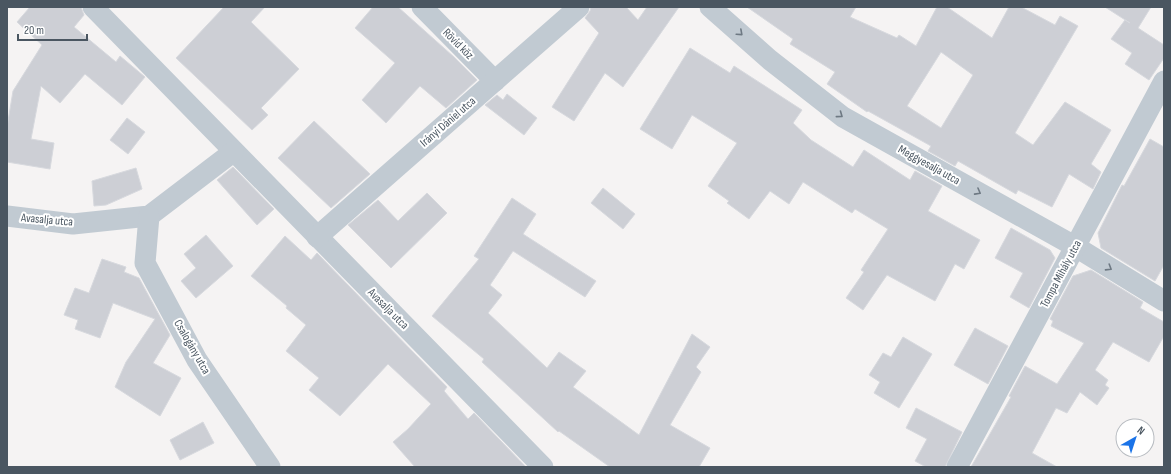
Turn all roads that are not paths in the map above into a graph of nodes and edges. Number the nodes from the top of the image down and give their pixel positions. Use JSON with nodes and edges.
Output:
{"nodes":[{"id":1,"x":93,"y":7,"type":"edge"},
{"id":2,"x":422,"y":7,"type":"edge"},
{"id":3,"x":579,"y":7,"type":"edge"},
{"id":4,"x":710,"y":7,"type":"edge"},
{"id":5,"x":495,"y":80,"type":"junction"},
{"id":6,"x":1164,"y":81,"type":"edge"},
{"id":7,"x":233,"y":152,"type":"junction"},
{"id":8,"x":7,"y":216,"type":"edge"},
{"id":9,"x":149,"y":216,"type":"junction"},
{"id":10,"x":317,"y":237,"type":"junction"},
{"id":11,"x":1076,"y":247,"type":"junction"},
{"id":12,"x":1164,"y":301,"type":"edge"},
{"id":13,"x":270,"y":467,"type":"edge"},
{"id":14,"x":544,"y":467,"type":"edge"},
{"id":15,"x":957,"y":467,"type":"edge"}],
"edges":[{"from":1,"to":7,"type":"street","name":"Avasalja utca"},
{"from":2,"to":5,"type":"street","name":"Rövid köz"},
{"from":3,"to":5,"type":"street","name":"Irányi Dániel utca"},
{"from":4,"to":11,"type":"street","name":"Meggyesalja utca","one_way":true},
{"from":5,"to":10,"type":"street","name":"Irányi Dániel utca"},
{"from":6,"to":11,"type":"street","name":"Tompa Mihály utca"},
{"from":7,"to":9,"type":"street"},
{"from":7,"to":10,"type":"street","name":"Avasalja utca"},
{"from":8,"to":9,"type":"street","name":"Avasalja utca"},
{"from":9,"to":13,"type":"street","name":"Csalogány utca"},
{"from":10,"to":14,"type":"street","name":"Avasalja utca"},
{"from":11,"to":12,"type":"street","name":"Meggyesalja utca","one_way":true},
{"from":11,"to":15,"type":"street","name":"Tompa Mihály utca"}]}
